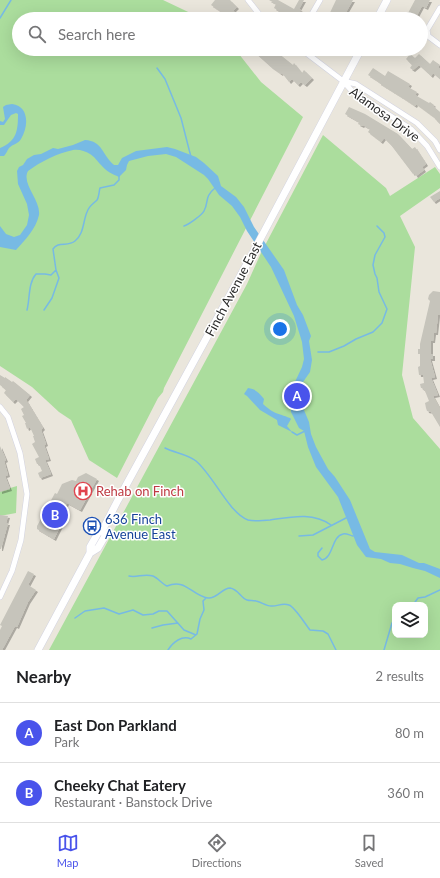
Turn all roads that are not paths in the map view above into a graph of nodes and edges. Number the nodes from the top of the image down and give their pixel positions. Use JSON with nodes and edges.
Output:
{"nodes":[{"id":1,"x":248,"y":0,"type":"edge"},
{"id":2,"x":320,"y":0,"type":"edge"},
{"id":3,"x":387,"y":0,"type":"edge"},
{"id":4,"x":440,"y":8,"type":"edge"},
{"id":5,"x":257,"y":12,"type":"edge"},
{"id":6,"x":313,"y":12,"type":"edge"},
{"id":7,"x":381,"y":12,"type":"edge"},
{"id":8,"x":428,"y":28,"type":"edge"},
{"id":9,"x":428,"y":36,"type":"edge"},
{"id":10,"x":440,"y":45,"type":"edge"},
{"id":11,"x":310,"y":56,"type":"edge"},
{"id":12,"x":357,"y":56,"type":"edge"},
{"id":13,"x":343,"y":81,"type":"junction"},
{"id":14,"x":440,"y":150,"type":"edge"},
{"id":15,"x":440,"y":167,"type":"edge"},
{"id":16,"x":0,"y":407,"type":"edge"},
{"id":17,"x":0,"y":597,"type":"edge"},
{"id":18,"x":38,"y":650,"type":"edge"}],
"edges":[{"from":1,"to":5,"type":"street"},
{"from":2,"to":6,"type":"street"},
{"from":3,"to":7,"type":"main road"},
{"from":4,"to":8,"type":"street"},
{"from":9,"to":10,"type":"street"},
{"from":11,"to":13,"type":"street"},
{"from":12,"to":13,"type":"main road","name":"Finch Avenue East"},
{"from":13,"to":14,"type":"street","name":"Alamosa Drive"},
{"from":13,"to":15,"type":"street","name":"Alamosa Drive"},
{"from":13,"to":18,"type":"main road","name":"Finch Avenue East"},
{"from":16,"to":17,"type":"street"}]}
